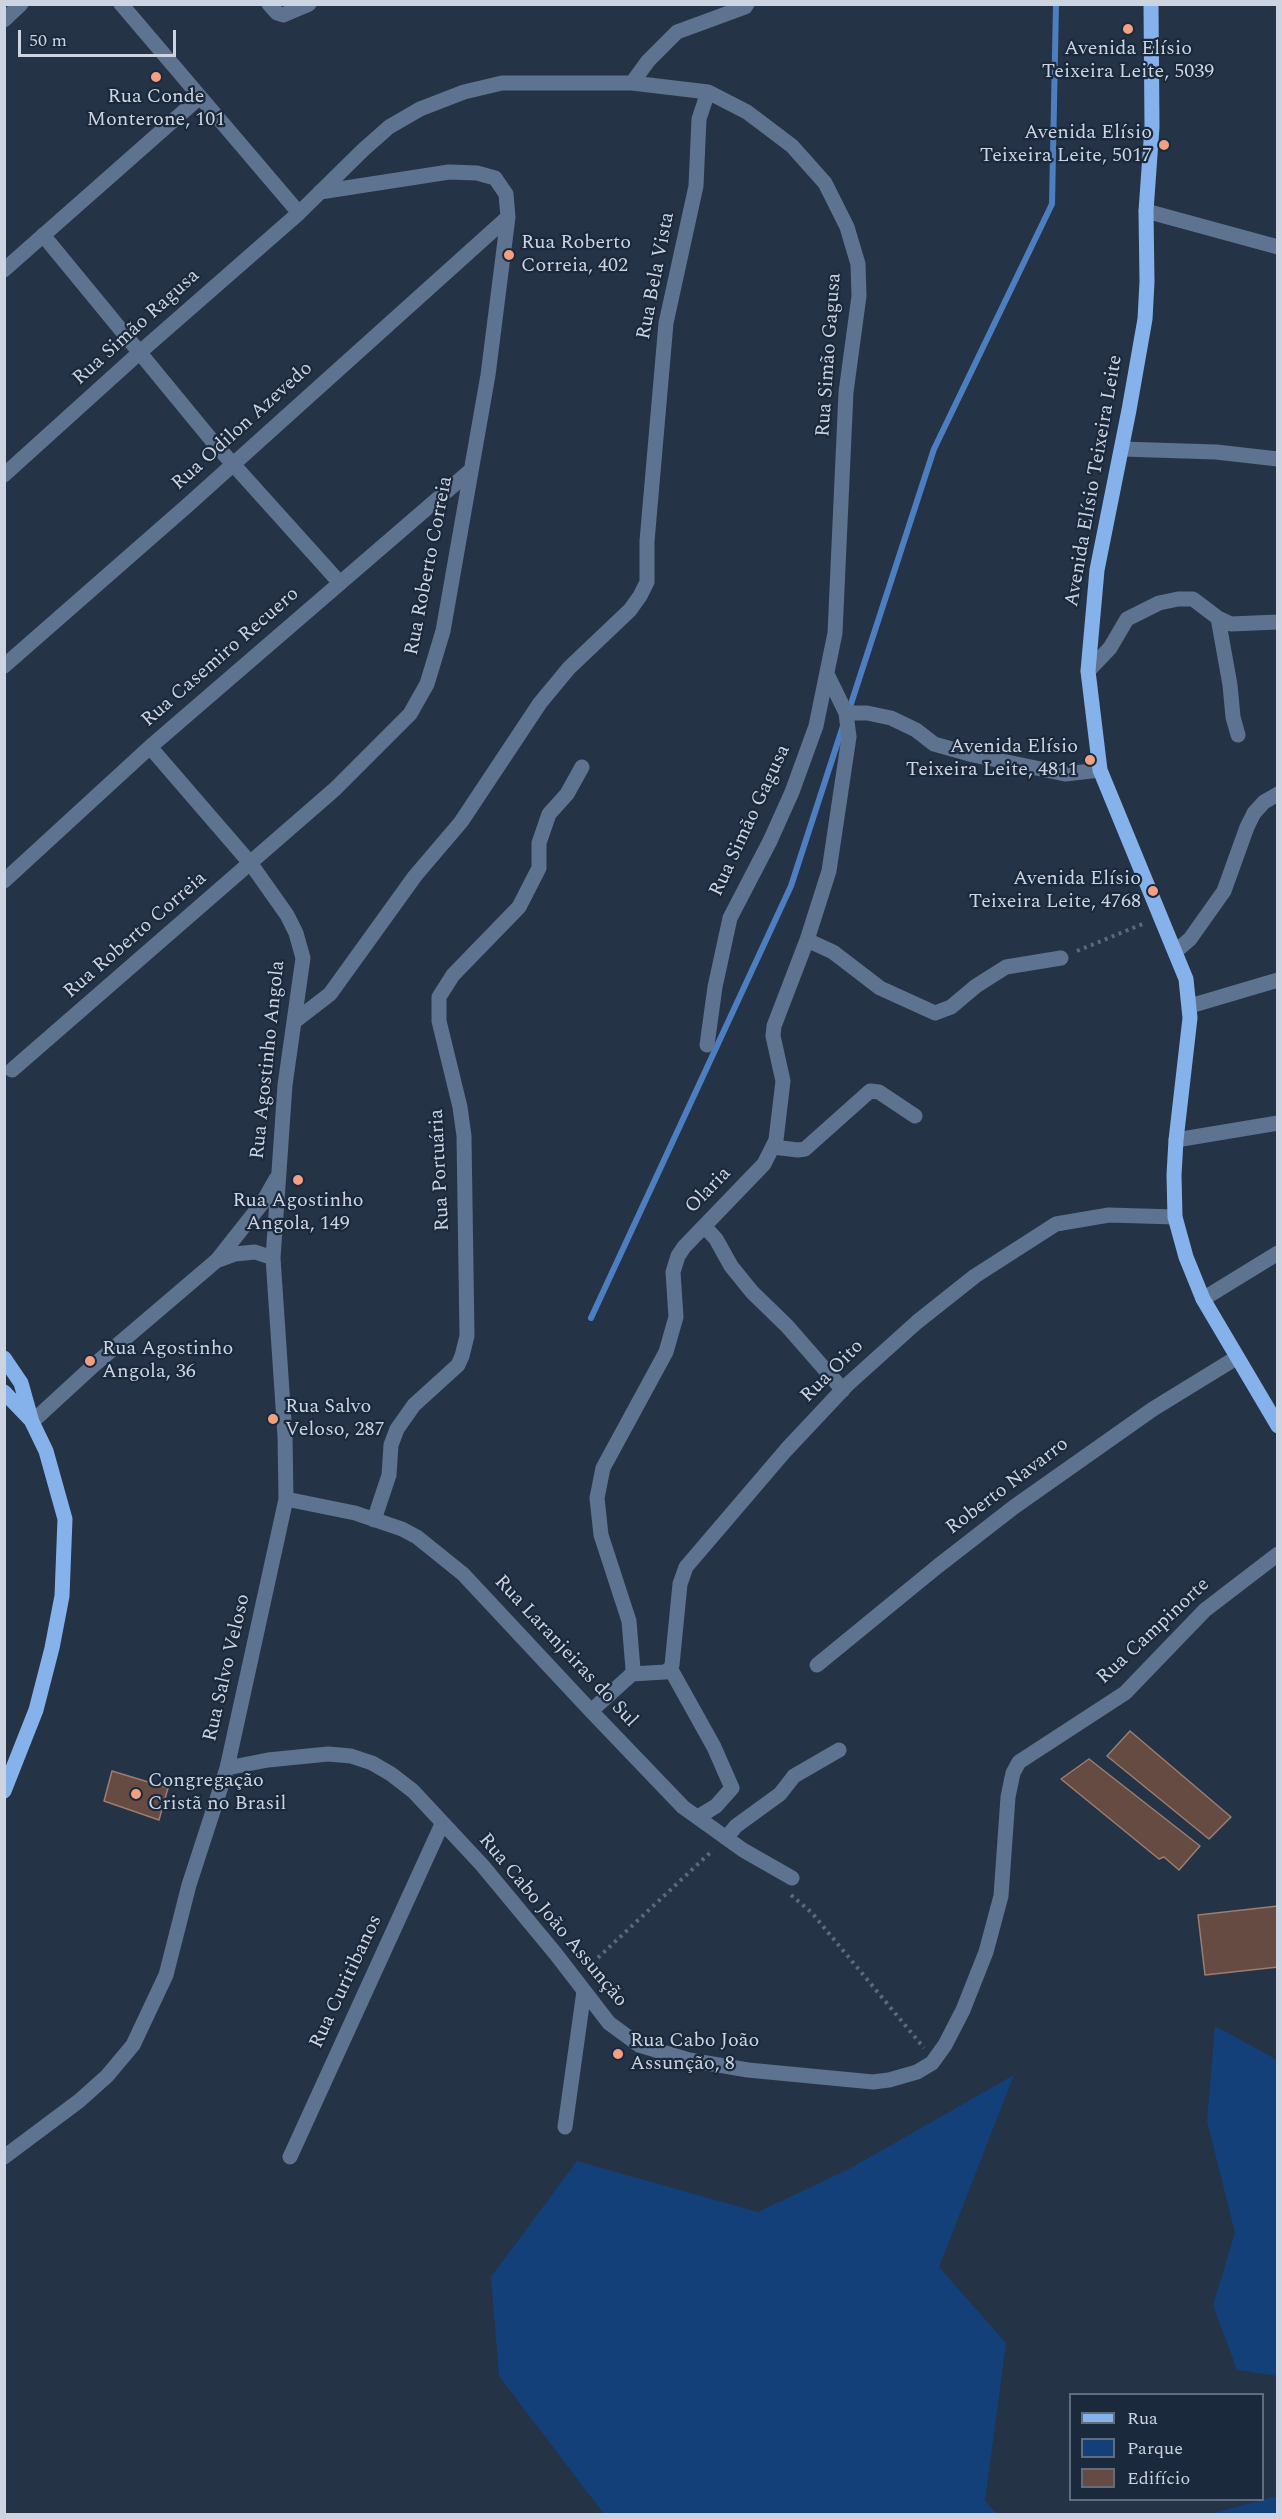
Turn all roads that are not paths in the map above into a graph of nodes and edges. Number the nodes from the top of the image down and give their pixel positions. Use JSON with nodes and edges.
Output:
{"nodes":[{"id":1,"x":21,"y":4,"type":"edge"},
{"id":2,"x":121,"y":4,"type":"edge"},
{"id":3,"x":269,"y":4,"type":"edge"},
{"id":4,"x":309,"y":4,"type":"edge"},
{"id":5,"x":747,"y":4,"type":"edge"},
{"id":6,"x":1151,"y":4,"type":"edge"},
{"id":7,"x":4,"y":20,"type":"edge"},
{"id":8,"x":632,"y":83,"type":"junction"},
{"id":9,"x":708,"y":92,"type":"junction"},
{"id":10,"x":200,"y":97,"type":"junction"},
{"id":11,"x":320,"y":192,"type":"junction"},
{"id":12,"x":1146,"y":211,"type":"junction"},
{"id":13,"x":299,"y":213,"type":"junction"},
{"id":14,"x":508,"y":217,"type":"junction"},
{"id":15,"x":43,"y":236,"type":"junction"},
{"id":16,"x":1278,"y":247,"type":"edge"},
{"id":17,"x":4,"y":270,"type":"edge"},
{"id":18,"x":139,"y":352,"type":"junction"},
{"id":19,"x":1122,"y":449,"type":"junction"},
{"id":20,"x":1278,"y":459,"type":"edge"},
{"id":21,"x":233,"y":464,"type":"junction"},
{"id":22,"x":470,"y":471,"type":"junction"},
{"id":23,"x":4,"y":475,"type":"edge"},
{"id":24,"x":340,"y":583,"type":"junction"},
{"id":25,"x":1218,"y":618,"type":"junction"},
{"id":26,"x":1278,"y":622,"type":"edge"},
{"id":27,"x":4,"y":666,"type":"edge"},
{"id":28,"x":1088,"y":670,"type":"junction"},
{"id":29,"x":828,"y":676,"type":"junction"},
{"id":30,"x":846,"y":713,"type":"junction"},
{"id":31,"x":1238,"y":735,"type":"dead end"},
{"id":32,"x":150,"y":747,"type":"junction"},
{"id":33,"x":582,"y":767,"type":"dead end"},
{"id":34,"x":1100,"y":770,"type":"junction"},
{"id":35,"x":1278,"y":794,"type":"edge"},
{"id":36,"x":251,"y":864,"type":"junction"},
{"id":37,"x":4,"y":881,"type":"edge"},
{"id":38,"x":807,"y":940,"type":"junction"},
{"id":39,"x":1176,"y":951,"type":"junction"},
{"id":40,"x":1061,"y":958,"type":"road end"},
{"id":41,"x":1278,"y":980,"type":"edge"},
{"id":42,"x":1190,"y":1006,"type":"junction"},
{"id":43,"x":295,"y":1021,"type":"junction"},
{"id":44,"x":708,"y":1045,"type":"dead end"},
{"id":45,"x":12,"y":1070,"type":"dead end"},
{"id":46,"x":915,"y":1116,"type":"dead end"},
{"id":47,"x":1278,"y":1123,"type":"edge"},
{"id":48,"x":1176,"y":1140,"type":"junction"},
{"id":49,"x":773,"y":1147,"type":"junction"},
{"id":50,"x":278,"y":1178,"type":"junction"},
{"id":51,"x":1175,"y":1217,"type":"junction"},
{"id":52,"x":705,"y":1227,"type":"junction"},
{"id":53,"x":1278,"y":1253,"type":"edge"},
{"id":54,"x":273,"y":1258,"type":"junction"},
{"id":55,"x":216,"y":1261,"type":"junction"},
{"id":56,"x":1203,"y":1299,"type":"junction"},
{"id":57,"x":4,"y":1358,"type":"edge"},
{"id":58,"x":1236,"y":1358,"type":"junction"},
{"id":59,"x":843,"y":1389,"type":"junction"},
{"id":60,"x":4,"y":1392,"type":"edge"},
{"id":61,"x":32,"y":1422,"type":"junction"},
{"id":62,"x":1278,"y":1425,"type":"edge"},
{"id":63,"x":286,"y":1498,"type":"junction"},
{"id":64,"x":374,"y":1520,"type":"junction"},
{"id":65,"x":1278,"y":1554,"type":"edge"},
{"id":66,"x":817,"y":1665,"type":"dead end"},
{"id":67,"x":670,"y":1668,"type":"junction"},
{"id":68,"x":632,"y":1674,"type":"junction"},
{"id":69,"x":591,"y":1712,"type":"junction"},
{"id":70,"x":839,"y":1750,"type":"dead end"},
{"id":71,"x":227,"y":1768,"type":"junction"},
{"id":72,"x":4,"y":1791,"type":"edge"},
{"id":73,"x":698,"y":1817,"type":"junction"},
{"id":74,"x":442,"y":1824,"type":"junction"},
{"id":75,"x":726,"y":1838,"type":"junction"},
{"id":76,"x":792,"y":1878,"type":"road end"},
{"id":77,"x":579,"y":1985,"type":"junction"},
{"id":78,"x":935,"y":2059,"type":"joint"},
{"id":79,"x":565,"y":2127,"type":"dead end"},
{"id":80,"x":4,"y":2157,"type":"edge"},
{"id":81,"x":290,"y":2157,"type":"dead end"}],
"edges":[{"from":1,"to":7,"type":"street"},
{"from":2,"to":10,"type":"street"},
{"from":3,"to":4,"type":"street"},
{"from":5,"to":8,"type":"street"},
{"from":6,"to":12,"type":"main road","name":"Avenida Elísio Teixeira Leite"},
{"from":8,"to":9,"type":"street","name":"Rua Simão Gagusa"},
{"from":8,"to":11,"type":"street","name":"Rua Simão Gagusa"},
{"from":9,"to":29,"type":"street","name":"Rua Simão Gagusa"},
{"from":9,"to":43,"type":"street","name":"Rua Bela Vista"},
{"from":10,"to":13,"type":"street"},
{"from":10,"to":15,"type":"street"},
{"from":11,"to":13,"type":"street","name":"Rua Simão Gagusa"},
{"from":11,"to":14,"type":"street","name":"Rua Roberto Correia"},
{"from":12,"to":16,"type":"street"},
{"from":12,"to":19,"type":"main road","name":"Avenida Elísio Teixeira Leite"},
{"from":13,"to":18,"type":"street","name":"Rua Simão Ragusa"},
{"from":14,"to":21,"type":"street","name":"Rua Odilon Azevedo"},
{"from":14,"to":22,"type":"street","name":"Rua Roberto Correia"},
{"from":15,"to":17,"type":"street"},
{"from":15,"to":18,"type":"street"},
{"from":18,"to":21,"type":"street"},
{"from":18,"to":23,"type":"street","name":"Rua Simão Ragusa"},
{"from":19,"to":20,"type":"street"},
{"from":19,"to":28,"type":"main road","name":"Avenida Elísio Teixeira Leite"},
{"from":21,"to":24,"type":"street"},
{"from":21,"to":27,"type":"street","name":"Rua Odilon Azevedo"},
{"from":22,"to":24,"type":"street","name":"Rua Casemiro Recuero"},
{"from":22,"to":36,"type":"street","name":"Rua Roberto Correia"},
{"from":24,"to":32,"type":"street","name":"Rua Casemiro Recuero"},
{"from":25,"to":26,"type":"street"},
{"from":25,"to":28,"type":"street"},
{"from":25,"to":31,"type":"street"},
{"from":28,"to":34,"type":"main road","name":"Avenida Elísio Teixeira Leite"},
{"from":29,"to":30,"type":"street","name":"Olaria"},
{"from":29,"to":44,"type":"street","name":"Rua Simão Gagusa"},
{"from":30,"to":34,"type":"street"},
{"from":30,"to":38,"type":"street","name":"Olaria"},
{"from":32,"to":36,"type":"street","name":"Rua Agostinho Angola"},
{"from":32,"to":37,"type":"street","name":"Rua Casemiro Recuero"},
{"from":33,"to":64,"type":"street","name":"Rua Portuária"},
{"from":34,"to":39,"type":"main road","name":"Avenida Elísio Teixeira Leite"},
{"from":35,"to":39,"type":"street"},
{"from":36,"to":43,"type":"street","name":"Rua Agostinho Angola"},
{"from":36,"to":45,"type":"street","name":"Rua Roberto Correia"},
{"from":38,"to":40,"type":"street"},
{"from":38,"to":49,"type":"street","name":"Olaria"},
{"from":39,"to":42,"type":"main road","name":"Avenida Elísio Teixeira Leite"},
{"from":41,"to":42,"type":"street"},
{"from":42,"to":48,"type":"main road","name":"Avenida Elísio Teixeira Leite"},
{"from":43,"to":50,"type":"street","name":"Rua Agostinho Angola"},
{"from":46,"to":49,"type":"street"},
{"from":47,"to":48,"type":"street"},
{"from":48,"to":51,"type":"main road","name":"Avenida Elísio Teixeira Leite"},
{"from":49,"to":52,"type":"street","name":"Olaria"},
{"from":50,"to":54,"type":"street","name":"Rua Agostinho Angola"},
{"from":50,"to":55,"type":"street","name":"Rua Agostinho Angola"},
{"from":51,"to":56,"type":"main road","name":"Avenida Elísio Teixeira Leite"},
{"from":51,"to":59,"type":"street","name":"Rua Oito"},
{"from":52,"to":59,"type":"street"},
{"from":52,"to":68,"type":"street","name":"Olaria"},
{"from":53,"to":56,"type":"street"},
{"from":54,"to":55,"type":"street","name":"Rua Agostinho Angola"},
{"from":54,"to":63,"type":"street","name":"Rua Salvo Veloso"},
{"from":55,"to":61,"type":"street","name":"Rua Agostinho Angola"},
{"from":56,"to":58,"type":"main road","name":"Avenida Elísio Teixeira Leite"},
{"from":57,"to":61,"type":"main road"},
{"from":58,"to":62,"type":"main road","name":"Avenida Elísio Teixeira Leite"},
{"from":58,"to":66,"type":"street","name":"Roberto Navarro"},
{"from":59,"to":67,"type":"street","name":"Rua Oito"},
{"from":60,"to":61,"type":"main road"},
{"from":61,"to":72,"type":"main road"},
{"from":63,"to":64,"type":"street","name":"Rua Laranjeiras do Sul"},
{"from":63,"to":71,"type":"street","name":"Rua Salvo Veloso"},
{"from":64,"to":69,"type":"street","name":"Rua Laranjeiras do Sul"},
{"from":65,"to":78,"type":"street","name":"Rua Campinorte"},
{"from":67,"to":68,"type":"street"},
{"from":67,"to":73,"type":"street"},
{"from":68,"to":69,"type":"street"},
{"from":69,"to":73,"type":"street","name":"Rua Laranjeiras do Sul"},
{"from":70,"to":75,"type":"street"},
{"from":71,"to":74,"type":"street","name":"Rua Cabo João Assunção"},
{"from":71,"to":80,"type":"street","name":"Rua Salvo Veloso"},
{"from":73,"to":75,"type":"street","name":"Rua Laranjeiras do Sul"},
{"from":74,"to":77,"type":"street","name":"Rua Cabo João Assunção"},
{"from":74,"to":81,"type":"street","name":"Rua Curitibanos"},
{"from":75,"to":76,"type":"street","name":"Rua Laranjeiras do Sul"},
{"from":77,"to":78,"type":"street","name":"Rua Cabo João Assunção"},
{"from":77,"to":79,"type":"street"}]}
